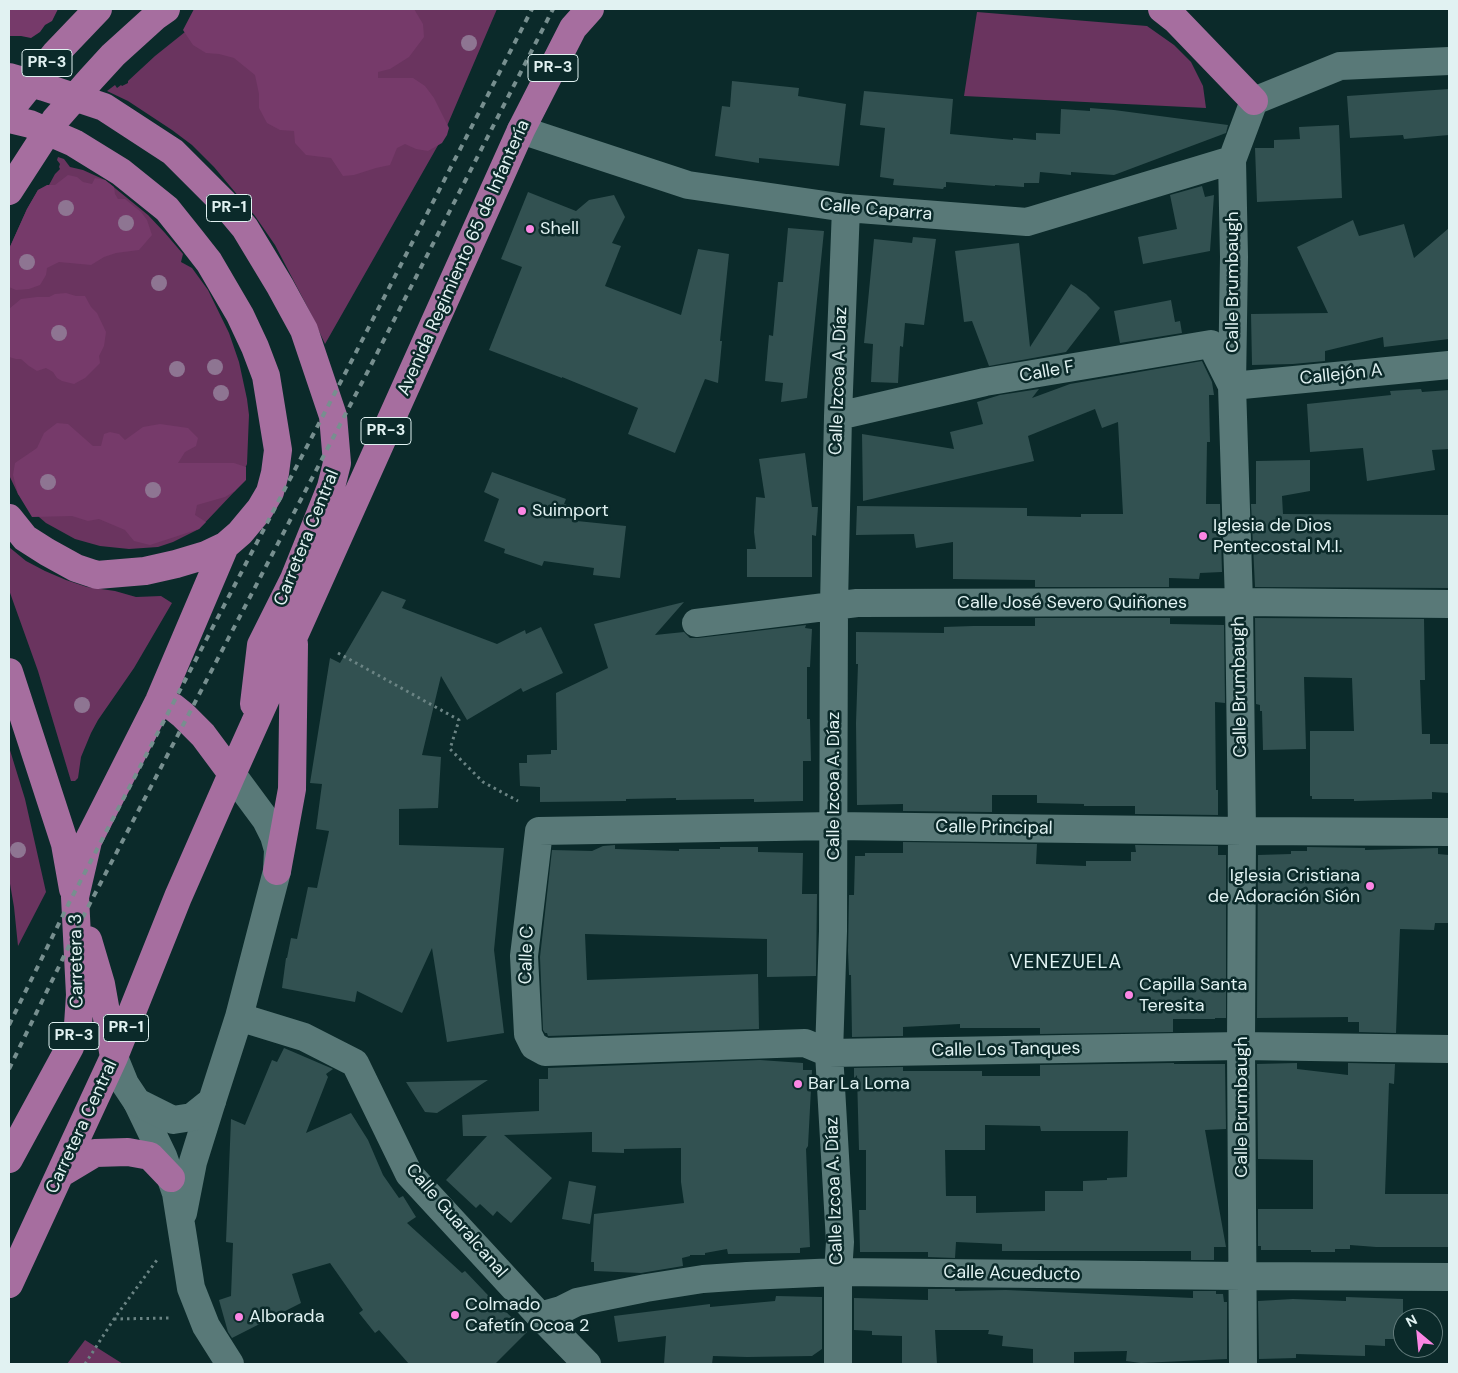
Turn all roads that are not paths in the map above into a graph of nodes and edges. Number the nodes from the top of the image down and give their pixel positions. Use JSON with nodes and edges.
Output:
{"nodes":[{"id":1,"x":166,"y":9,"type":"edge"},
{"id":2,"x":590,"y":9,"type":"edge"},
{"id":3,"x":1162,"y":9,"type":"edge"},
{"id":4,"x":94,"y":13,"type":"edge"},
{"id":5,"x":1449,"y":61,"type":"edge"},
{"id":6,"x":9,"y":77,"type":"edge"},
{"id":7,"x":1254,"y":102,"type":"junction"},
{"id":8,"x":9,"y":111,"type":"edge"},
{"id":9,"x":9,"y":119,"type":"edge"},
{"id":10,"x":521,"y":130,"type":"junction"},
{"id":11,"x":1232,"y":160,"type":"junction"},
{"id":12,"x":10,"y":188,"type":"edge"},
{"id":13,"x":846,"y":208,"type":"junction"},
{"id":14,"x":1449,"y":364,"type":"edge"},
{"id":15,"x":1232,"y":386,"type":"junction"},
{"id":16,"x":838,"y":416,"type":"junction"},
{"id":17,"x":9,"y":518,"type":"edge"},
{"id":18,"x":225,"y":546,"type":"junction"},
{"id":19,"x":1239,"y":602,"type":"junction"},
{"id":20,"x":1449,"y":604,"type":"edge"},
{"id":21,"x":834,"y":605,"type":"junction"},
{"id":22,"x":696,"y":623,"type":"dead end"},
{"id":23,"x":294,"y":634,"type":"junction"},
{"id":24,"x":9,"y":672,"type":"edge"},
{"id":25,"x":159,"y":701,"type":"junction"},
{"id":26,"x":250,"y":732,"type":"junction"},
{"id":27,"x":232,"y":774,"type":"junction"},
{"id":28,"x":834,"y":826,"type":"junction"},
{"id":29,"x":539,"y":831,"type":"joint"},
{"id":30,"x":1242,"y":831,"type":"junction"},
{"id":31,"x":1449,"y":832,"type":"edge"},
{"id":32,"x":277,"y":871,"type":"junction"},
{"id":33,"x":75,"y":897,"type":"junction"},
{"id":34,"x":239,"y":1017,"type":"junction"},
{"id":35,"x":1241,"y":1046,"type":"junction"},
{"id":36,"x":1449,"y":1049,"type":"edge"},
{"id":37,"x":565,"y":1051,"type":"joint"},
{"id":38,"x":829,"y":1052,"type":"junction"},
{"id":39,"x":114,"y":1058,"type":"junction"},
{"id":40,"x":212,"y":1101,"type":"junction"},
{"id":41,"x":137,"y":1102,"type":"junction"},
{"id":42,"x":9,"y":1159,"type":"edge"},
{"id":43,"x":60,"y":1174,"type":"junction"},
{"id":44,"x":171,"y":1178,"type":"junction"},
{"id":45,"x":181,"y":1227,"type":"junction"},
{"id":46,"x":838,"y":1272,"type":"junction"},
{"id":47,"x":1242,"y":1276,"type":"junction"},
{"id":48,"x":1449,"y":1277,"type":"edge"},
{"id":49,"x":10,"y":1281,"type":"edge"},
{"id":50,"x":540,"y":1316,"type":"junction"},
{"id":51,"x":230,"y":1364,"type":"edge"},
{"id":52,"x":587,"y":1364,"type":"edge"},
{"id":53,"x":838,"y":1364,"type":"edge"},
{"id":54,"x":1243,"y":1364,"type":"edge"}],
"edges":[{"from":1,"to":12,"type":"highway"},
{"from":2,"to":10,"type":"highway","name":"Avenida Regimiento 65 de Infantería","number":"PR-3"},
{"from":3,"to":7,"type":"highway"},
{"from":4,"to":8,"type":"highway","number":"PR-3"},
{"from":5,"to":7,"type":"street"},
{"from":6,"to":26,"type":"highway","name":"Carretera Central","number":"PR-1"},
{"from":7,"to":11,"type":"street","name":"Calle Brumbaugh"},
{"from":9,"to":18,"type":"highway"},
{"from":10,"to":13,"type":"street","name":"Calle Caparra"},
{"from":10,"to":23,"type":"highway","name":"Avenida Regimiento 65 de Infantería","number":"PR-3"},
{"from":11,"to":13,"type":"street","name":"Calle Caparra"},
{"from":11,"to":15,"type":"street","name":"Calle Brumbaugh"},
{"from":13,"to":16,"type":"street","name":"Calle Izcoa A. Díaz"},
{"from":14,"to":15,"type":"street","name":"Callejón A"},
{"from":15,"to":16,"type":"street","name":"Calle F"},
{"from":15,"to":19,"type":"street","name":"Calle Brumbaugh"},
{"from":16,"to":21,"type":"street","name":"Calle Izcoa A. Díaz"},
{"from":17,"to":18,"type":"highway"},
{"from":18,"to":25,"type":"highway"},
{"from":19,"to":20,"type":"street","name":"Calle José Severo Quiñones"},
{"from":19,"to":21,"type":"street","name":"Calle José Severo Quiñones"},
{"from":19,"to":30,"type":"street","name":"Calle Brumbaugh"},
{"from":21,"to":22,"type":"street","name":"Calle José Severo Quiñones"},
{"from":21,"to":28,"type":"street","name":"Calle Izcoa A. Díaz"},
{"from":23,"to":26,"type":"highway","name":"Avenida Regimiento 65 de Infantería","number":"PR-3"},
{"from":23,"to":32,"type":"highway"},
{"from":24,"to":33,"type":"highway","number":"PR-3"},
{"from":25,"to":27,"type":"highway"},
{"from":25,"to":33,"type":"highway"},
{"from":26,"to":27,"type":"highway","number":"PR-1"},
{"from":27,"to":32,"type":"street"},
{"from":27,"to":39,"type":"highway","name":"Carretera Central","number":"PR-1"},
{"from":28,"to":29,"type":"street","name":"Calle Principal"},
{"from":28,"to":30,"type":"street","name":"Calle Principal"},
{"from":28,"to":38,"type":"street","name":"Calle Izcoa A. Díaz"},
{"from":29,"to":37,"type":"street","name":"Calle C"},
{"from":30,"to":31,"type":"street","name":"Calle Principal"},
{"from":30,"to":35,"type":"street","name":"Calle Brumbaugh"},
{"from":32,"to":34,"type":"street"},
{"from":33,"to":39,"type":"highway"},
{"from":33,"to":42,"type":"highway","name":"Carretera 3","number":"PR-3"},
{"from":34,"to":40,"type":"street"},
{"from":34,"to":50,"type":"street","name":"Calle Guaralcanal"},
{"from":35,"to":36,"type":"street","name":"Calle Los Tanques"},
{"from":35,"to":38,"type":"street","name":"Calle Los Tanques"},
{"from":35,"to":47,"type":"street","name":"Calle Brumbaugh"},
{"from":37,"to":38,"type":"street","name":"Calle Los Tanques"},
{"from":38,"to":46,"type":"street","name":"Calle Izcoa A. Díaz"},
{"from":39,"to":41,"type":"street"},
{"from":39,"to":43,"type":"highway","name":"Carretera Central","number":"PR-1"},
{"from":40,"to":41,"type":"street"},
{"from":40,"to":45,"type":"street"},
{"from":41,"to":44,"type":"street"},
{"from":43,"to":44,"type":"highway"},
{"from":43,"to":49,"type":"highway","name":"Carretera Central","number":"PR-1"},
{"from":44,"to":45,"type":"street"},
{"from":45,"to":51,"type":"street"},
{"from":46,"to":47,"type":"street","name":"Calle Acueducto"},
{"from":46,"to":50,"type":"street","name":"Calle Acueducto"},
{"from":46,"to":53,"type":"street","name":"Calle Izcoa A. Díaz"},
{"from":47,"to":48,"type":"street","name":"Calle Acueducto"},
{"from":47,"to":54,"type":"street","name":"Calle Brumbaugh"},
{"from":50,"to":52,"type":"street","name":"Calle Guaralcanal"}]}
